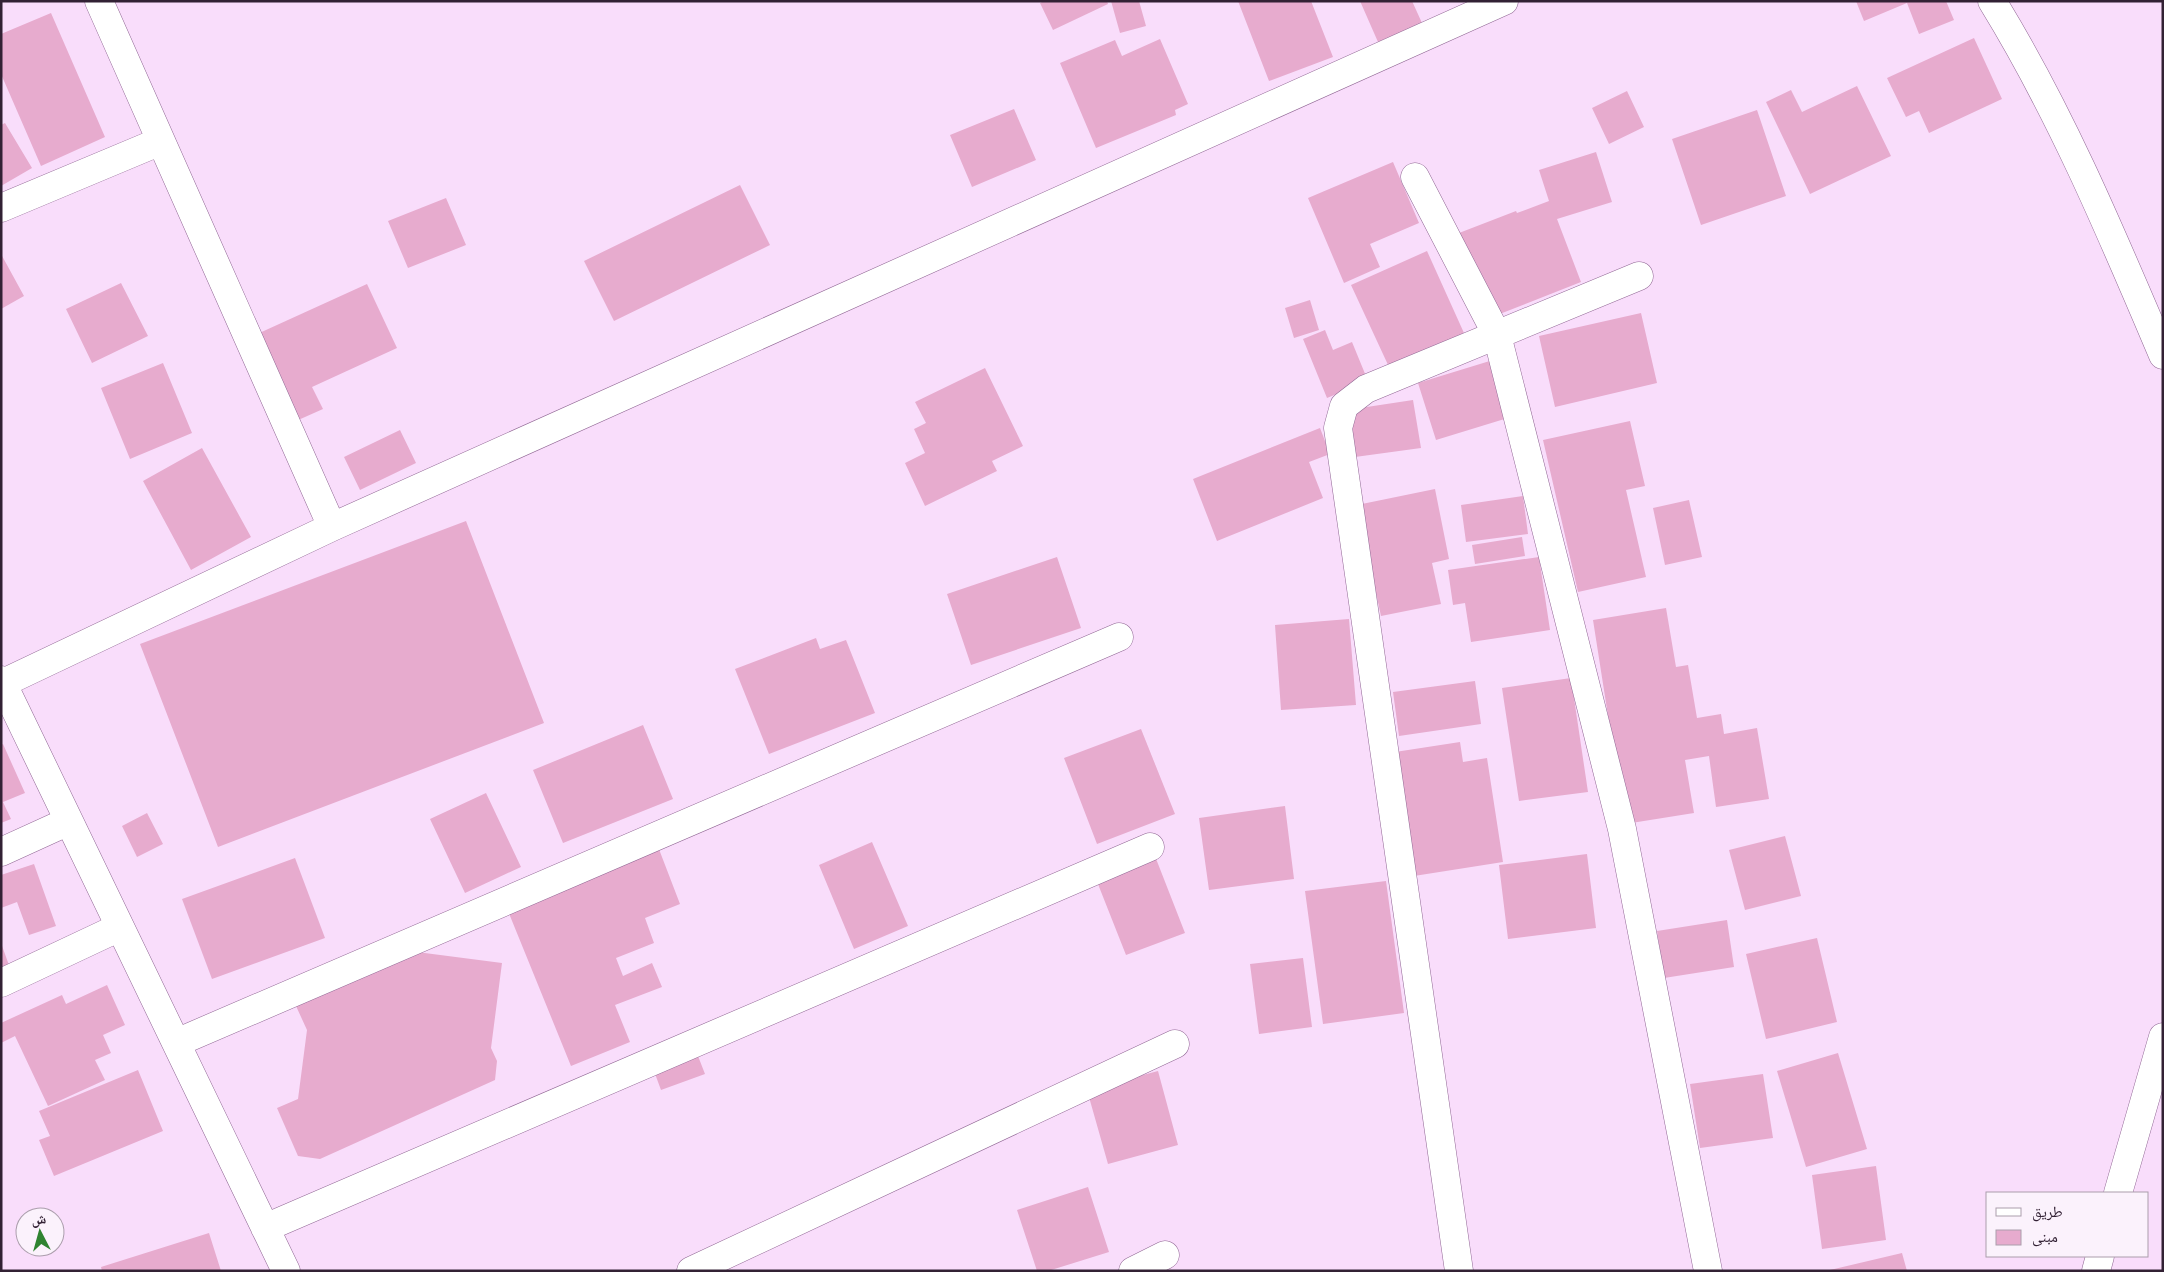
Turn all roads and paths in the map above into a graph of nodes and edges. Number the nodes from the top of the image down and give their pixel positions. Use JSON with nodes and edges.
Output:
{"nodes":[{"id":1,"x":99,"y":1,"type":"edge"},
{"id":2,"x":1504,"y":1,"type":"edge"},
{"id":3,"x":1992,"y":1,"type":"edge"},
{"id":4,"x":161,"y":141,"type":"junction"},
{"id":5,"x":1415,"y":177,"type":"dead end"},
{"id":6,"x":1,"y":208,"type":"edge"},
{"id":7,"x":1639,"y":276,"type":"dead end"},
{"id":8,"x":1498,"y":335,"type":"junction"},
{"id":9,"x":2163,"y":355,"type":"edge"},
{"id":10,"x":332,"y":527,"type":"junction"},
{"id":11,"x":1119,"y":637,"type":"dead end"},
{"id":12,"x":2,"y":681,"type":"edge"},
{"id":13,"x":11,"y":722,"type":"edge"},
{"id":14,"x":69,"y":820,"type":"junction"},
{"id":15,"x":1150,"y":847,"type":"dead end"},
{"id":16,"x":1,"y":852,"type":"edge"},
{"id":17,"x":120,"y":927,"type":"junction"},
{"id":18,"x":1,"y":983,"type":"edge"},
{"id":19,"x":2163,"y":1037,"type":"edge"},
{"id":20,"x":176,"y":1043,"type":"junction"},
{"id":21,"x":1175,"y":1044,"type":"dead end"},
{"id":22,"x":2118,"y":1192,"type":"edge"},
{"id":23,"x":265,"y":1228,"type":"junction"},
{"id":24,"x":1165,"y":1255,"type":"dead end"},
{"id":25,"x":2100,"y":1257,"type":"edge"},
{"id":26,"x":286,"y":1271,"type":"edge"},
{"id":27,"x":690,"y":1271,"type":"edge"},
{"id":28,"x":1133,"y":1271,"type":"edge"},
{"id":29,"x":1460,"y":1271,"type":"edge"},
{"id":30,"x":1708,"y":1271,"type":"edge"},
{"id":31,"x":2096,"y":1271,"type":"edge"}],
"edges":[{"from":1,"to":4,"type":"street"},
{"from":2,"to":10,"type":"street"},
{"from":3,"to":9,"type":"street"},
{"from":4,"to":6,"type":"street"},
{"from":4,"to":10,"type":"street"},
{"from":5,"to":8,"type":"street"},
{"from":7,"to":8,"type":"street"},
{"from":8,"to":29,"type":"street"},
{"from":8,"to":30,"type":"street"},
{"from":10,"to":12,"type":"street"},
{"from":11,"to":20,"type":"street"},
{"from":12,"to":13,"type":"street"},
{"from":13,"to":14,"type":"street"},
{"from":14,"to":16,"type":"street"},
{"from":14,"to":17,"type":"street"},
{"from":15,"to":23,"type":"street"},
{"from":17,"to":18,"type":"street"},
{"from":17,"to":20,"type":"street"},
{"from":19,"to":22,"type":"street"},
{"from":20,"to":23,"type":"street"},
{"from":21,"to":27,"type":"street"},
{"from":23,"to":26,"type":"street"},
{"from":24,"to":28,"type":"street"},
{"from":25,"to":31,"type":"street"}]}
